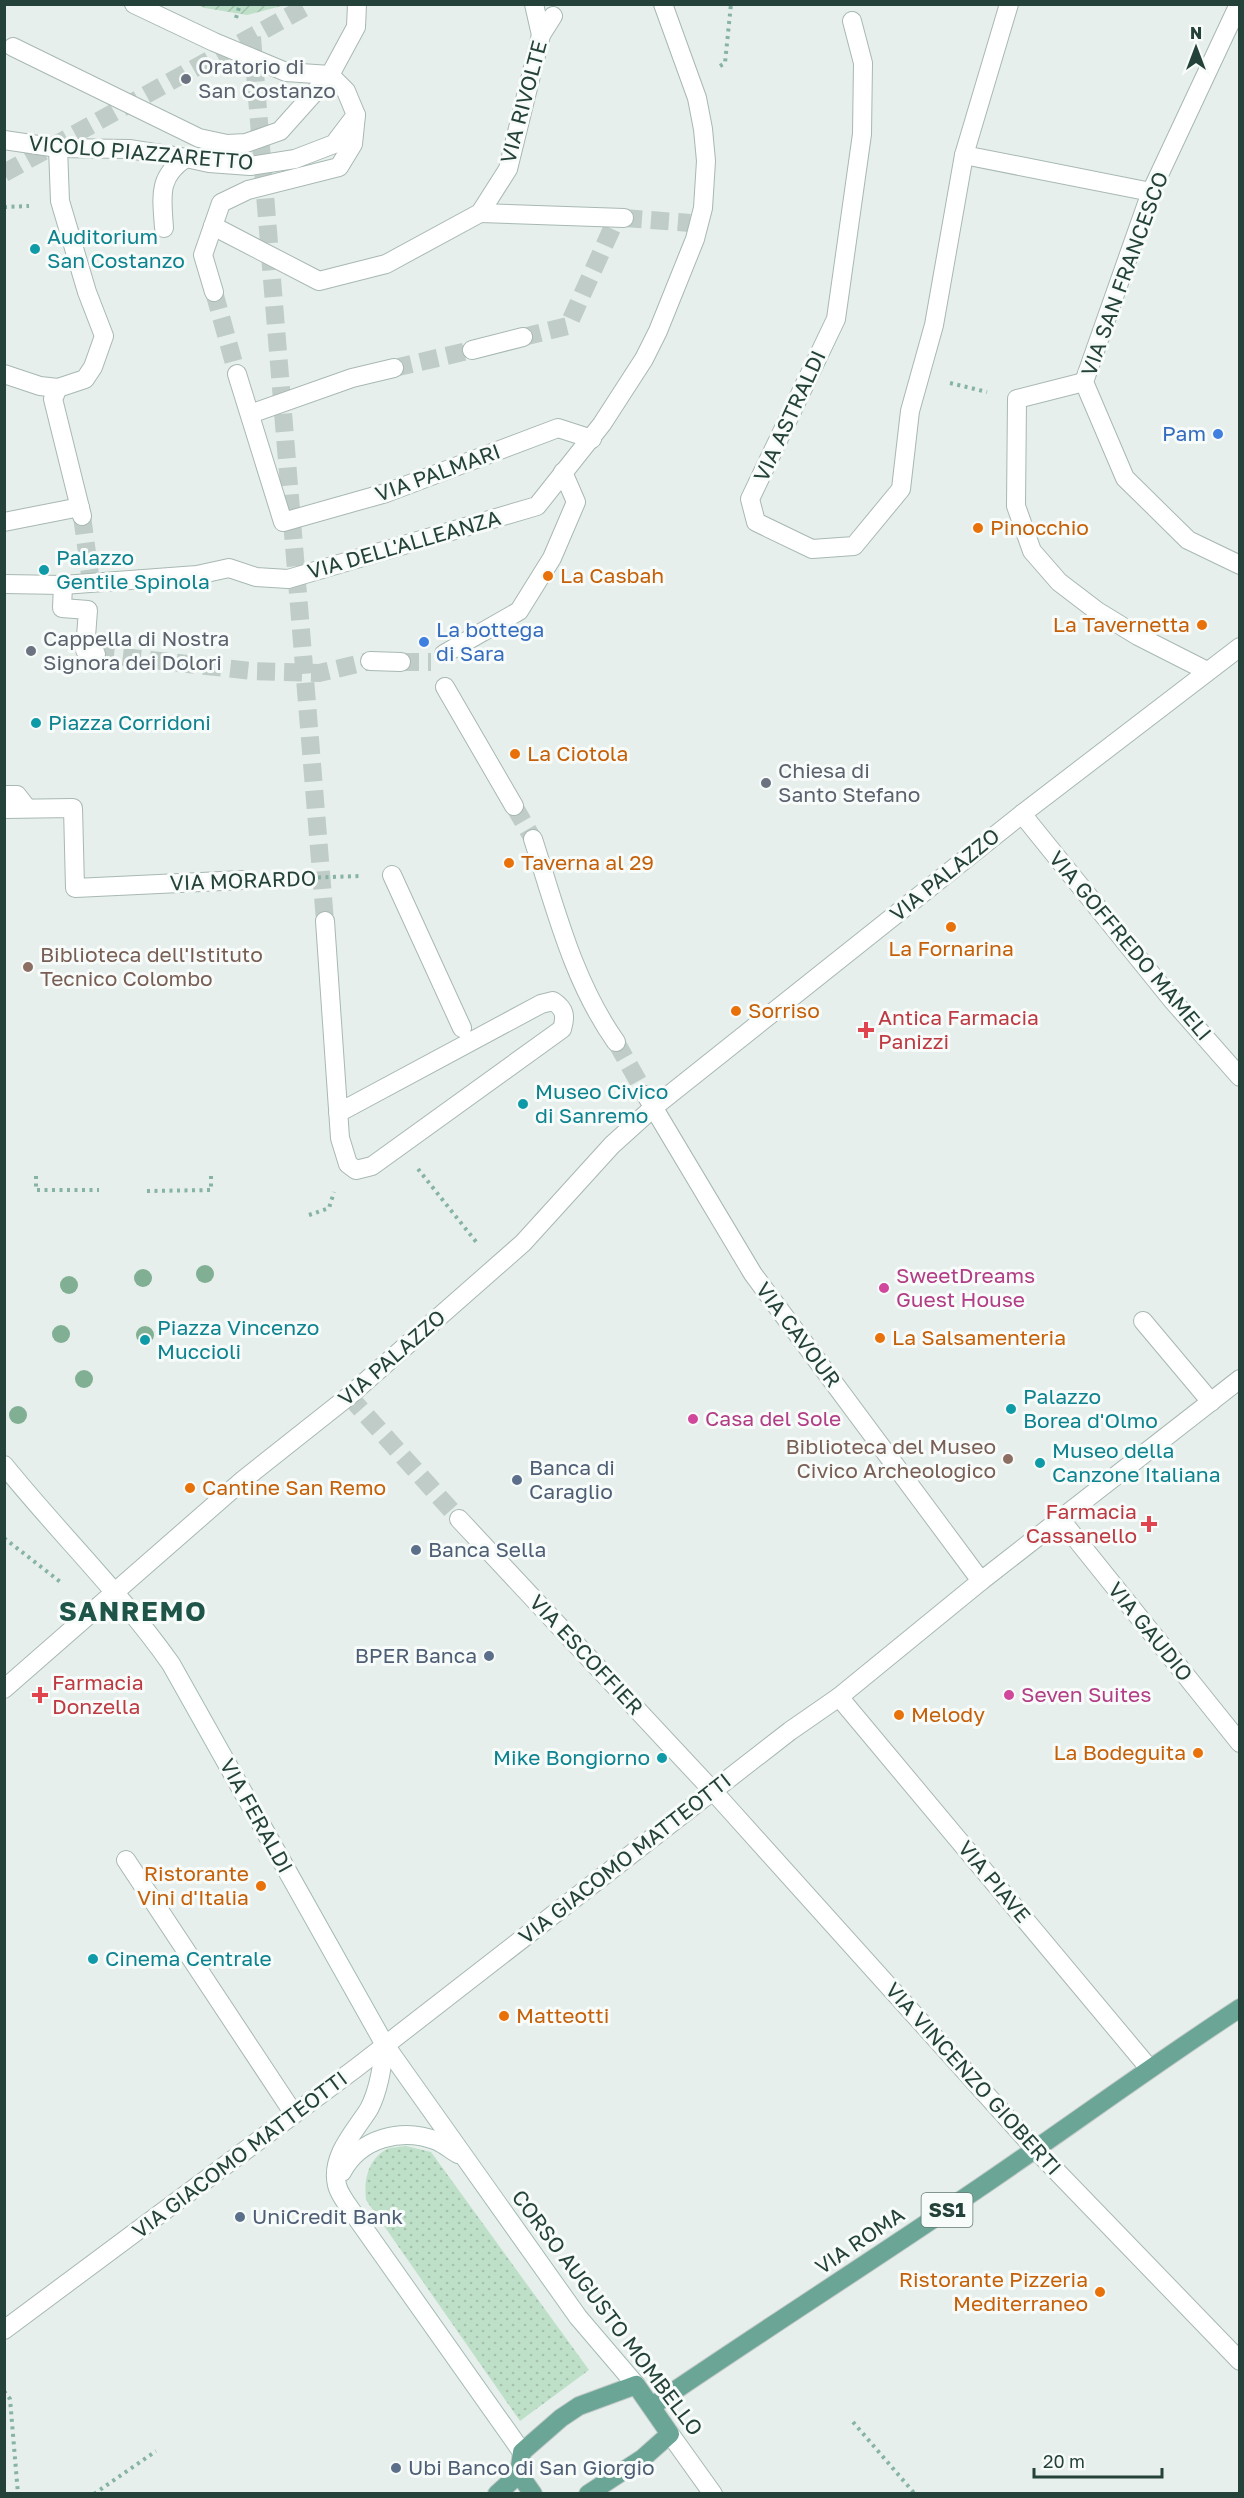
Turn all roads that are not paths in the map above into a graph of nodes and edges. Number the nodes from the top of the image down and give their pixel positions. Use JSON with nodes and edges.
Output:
{"nodes":[{"id":1,"x":134,"y":4,"type":"edge"},
{"id":2,"x":357,"y":4,"type":"edge"},
{"id":3,"x":534,"y":4,"type":"edge"},
{"id":4,"x":663,"y":4,"type":"edge"},
{"id":5,"x":1009,"y":4,"type":"edge"},
{"id":6,"x":1239,"y":4,"type":"edge"},
{"id":7,"x":553,"y":16,"type":"dead end"},
{"id":8,"x":852,"y":21,"type":"dead end"},
{"id":9,"x":541,"y":35,"type":"junction"},
{"id":10,"x":13,"y":47,"type":"dead end"},
{"id":11,"x":330,"y":75,"type":"junction"},
{"id":12,"x":356,"y":116,"type":"junction"},
{"id":13,"x":4,"y":140,"type":"edge"},
{"id":14,"x":57,"y":148,"type":"junction"},
{"id":15,"x":964,"y":155,"type":"junction"},
{"id":16,"x":186,"y":158,"type":"junction"},
{"id":17,"x":1151,"y":192,"type":"junction"},
{"id":18,"x":480,"y":213,"type":"junction"},
{"id":19,"x":618,"y":220,"type":"tunnel mouth"},
{"id":20,"x":213,"y":226,"type":"junction"},
{"id":21,"x":164,"y":228,"type":"dead end"},
{"id":22,"x":214,"y":292,"type":"tunnel mouth"},
{"id":23,"x":523,"y":337,"type":"tunnel mouth"},
{"id":24,"x":472,"y":350,"type":"tunnel mouth"},
{"id":25,"x":394,"y":368,"type":"tunnel mouth"},
{"id":26,"x":4,"y":374,"type":"edge"},
{"id":27,"x":237,"y":374,"type":"tunnel mouth"},
{"id":28,"x":1084,"y":382,"type":"junction"},
{"id":29,"x":58,"y":388,"type":"junction"},
{"id":30,"x":250,"y":414,"type":"junction"},
{"id":31,"x":592,"y":439,"type":"junction"},
{"id":32,"x":563,"y":472,"type":"junction"},
{"id":33,"x":4,"y":522,"type":"edge"},
{"id":34,"x":1239,"y":565,"type":"edge"},
{"id":35,"x":4,"y":585,"type":"edge"},
{"id":36,"x":63,"y":585,"type":"junction"},
{"id":37,"x":1239,"y":647,"type":"edge"},
{"id":38,"x":96,"y":654,"type":"dead end"},
{"id":39,"x":444,"y":654,"type":"tunnel mouth"},
{"id":40,"x":370,"y":661,"type":"tunnel mouth"},
{"id":41,"x":401,"y":662,"type":"tunnel mouth"},
{"id":42,"x":1207,"y":670,"type":"junction"},
{"id":43,"x":445,"y":687,"type":"dead end"},
{"id":44,"x":4,"y":795,"type":"edge"},
{"id":45,"x":514,"y":806,"type":"tunnel mouth"},
{"id":46,"x":27,"y":808,"type":"junction"},
{"id":47,"x":4,"y":809,"type":"edge"},
{"id":48,"x":1022,"y":814,"type":"junction"},
{"id":49,"x":534,"y":839,"type":"tunnel mouth"},
{"id":50,"x":392,"y":875,"type":"road end"},
{"id":51,"x":243,"y":880,"type":"road end"},
{"id":52,"x":325,"y":921,"type":"tunnel mouth"},
{"id":53,"x":462,"y":1028,"type":"dead end"},
{"id":54,"x":616,"y":1042,"type":"tunnel mouth"},
{"id":55,"x":1239,"y":1077,"type":"edge"},
{"id":56,"x":650,"y":1101,"type":"junction"},
{"id":57,"x":338,"y":1113,"type":"junction"},
{"id":58,"x":1143,"y":1321,"type":"dead end"},
{"id":59,"x":1239,"y":1379,"type":"edge"},
{"id":60,"x":1211,"y":1402,"type":"junction"},
{"id":61,"x":4,"y":1465,"type":"edge"},
{"id":62,"x":459,"y":1519,"type":"tunnel mouth"},
{"id":63,"x":1061,"y":1520,"type":"junction"},
{"id":64,"x":981,"y":1581,"type":"junction"},
{"id":65,"x":115,"y":1594,"type":"junction"},
{"id":66,"x":4,"y":1689,"type":"edge"},
{"id":67,"x":839,"y":1697,"type":"junction"},
{"id":68,"x":1239,"y":1743,"type":"edge"},
{"id":69,"x":713,"y":1791,"type":"junction"},
{"id":70,"x":126,"y":1860,"type":"dead end"},
{"id":71,"x":1239,"y":2008,"type":"edge"},
{"id":72,"x":385,"y":2045,"type":"junction"},
{"id":73,"x":1149,"y":2068,"type":"junction"},
{"id":74,"x":294,"y":2114,"type":"junction"},
{"id":75,"x":1036,"y":2150,"type":"junction"},
{"id":76,"x":466,"y":2159,"type":"junction"},
{"id":77,"x":337,"y":2185,"type":"junction"},
{"id":78,"x":4,"y":2330,"type":"edge"},
{"id":79,"x":1239,"y":2361,"type":"edge"},
{"id":80,"x":636,"y":2385,"type":"junction"},
{"id":81,"x":652,"y":2406,"type":"junction"},
{"id":82,"x":670,"y":2434,"type":"junction"},
{"id":83,"x":522,"y":2452,"type":"junction"},
{"id":84,"x":519,"y":2474,"type":"junction"},
{"id":85,"x":497,"y":2493,"type":"edge"},
{"id":86,"x":533,"y":2493,"type":"edge"},
{"id":87,"x":588,"y":2493,"type":"edge"},
{"id":88,"x":713,"y":2493,"type":"edge"}],
"edges":[{"from":1,"to":11,"type":"street"},
{"from":2,"to":11,"type":"street"},
{"from":3,"to":9,"type":"street"},
{"from":4,"to":31,"type":"street","name":"VIA DELL'ALLEANZA"},
{"from":5,"to":15,"type":"street","name":"VIA ASTRALDI"},
{"from":6,"to":17,"type":"street","name":"VIA SAN FRANCESCO"},
{"from":7,"to":9,"type":"street","name":"VIA RIVOLTE"},
{"from":8,"to":15,"type":"street","name":"VIA ASTRALDI"},
{"from":9,"to":18,"type":"street","name":"VIA RIVOLTE"},
{"from":10,"to":11,"type":"street"},
{"from":11,"to":12,"type":"street"},
{"from":12,"to":16,"type":"street","name":"VICOLO PIAZZARETTO"},
{"from":12,"to":20,"type":"street"},
{"from":13,"to":14,"type":"street","name":"VICOLO PIAZZARETTO"},
{"from":14,"to":16,"type":"street","name":"VICOLO PIAZZARETTO"},
{"from":14,"to":29,"type":"street"},
{"from":15,"to":17,"type":"street"},
{"from":16,"to":21,"type":"street"},
{"from":17,"to":28,"type":"street","name":"VIA SAN FRANCESCO"},
{"from":18,"to":19,"type":"street"},
{"from":18,"to":20,"type":"street","name":"VIA RIVOLTE"},
{"from":20,"to":22,"type":"street"},
{"from":23,"to":24,"type":"street"},
{"from":25,"to":30,"type":"street"},
{"from":26,"to":29,"type":"street"},
{"from":27,"to":30,"type":"street"},
{"from":28,"to":34,"type":"street","name":"VIA SAN FRANCESCO"},
{"from":28,"to":42,"type":"street"},
{"from":29,"to":33,"type":"street"},
{"from":30,"to":31,"type":"street","name":"VIA PALMARI"},
{"from":31,"to":32,"type":"street","name":"VIA DELL'ALLEANZA"},
{"from":32,"to":36,"type":"street","name":"VIA DELL'ALLEANZA"},
{"from":32,"to":39,"type":"street"},
{"from":35,"to":36,"type":"street"},
{"from":36,"to":38,"type":"street"},
{"from":37,"to":42,"type":"street","name":"VIA PALAZZO"},
{"from":40,"to":41,"type":"street"},
{"from":42,"to":48,"type":"street","name":"VIA PALAZZO"},
{"from":43,"to":45,"type":"street"},
{"from":44,"to":46,"type":"street"},
{"from":46,"to":47,"type":"street","name":"VIA MORARDO"},
{"from":46,"to":51,"type":"street","name":"VIA MORARDO"},
{"from":48,"to":55,"type":"street","name":"VIA GOFFREDO MAMELI"},
{"from":48,"to":56,"type":"street","name":"VIA PALAZZO"},
{"from":49,"to":54,"type":"street"},
{"from":50,"to":53,"type":"street"},
{"from":52,"to":57,"type":"street"},
{"from":56,"to":64,"type":"street","name":"VIA CAVOUR"},
{"from":56,"to":65,"type":"street","name":"VIA PALAZZO"},
{"from":57,"to":57,"type":"street"},
{"from":58,"to":60,"type":"street"},
{"from":59,"to":60,"type":"street","name":"VIA GIACOMO MATTEOTTI"},
{"from":60,"to":63,"type":"street","name":"VIA GIACOMO MATTEOTTI"},
{"from":61,"to":65,"type":"street","name":"VIA FERALDI"},
{"from":62,"to":69,"type":"street","name":"VIA ESCOFFIER"},
{"from":63,"to":64,"type":"street","name":"VIA GIACOMO MATTEOTTI"},
{"from":63,"to":68,"type":"street","name":"VIA GAUDIO"},
{"from":64,"to":67,"type":"street","name":"VIA GIACOMO MATTEOTTI"},
{"from":65,"to":66,"type":"street","name":"VIA PALAZZO"},
{"from":65,"to":72,"type":"street","name":"VIA FERALDI"},
{"from":67,"to":69,"type":"street","name":"VIA GIACOMO MATTEOTTI"},
{"from":67,"to":73,"type":"street","name":"VIA PIAVE"},
{"from":69,"to":72,"type":"street","name":"VIA GIACOMO MATTEOTTI"},
{"from":69,"to":75,"type":"street","name":"VIA VINCENZO GIOBERTI"},
{"from":70,"to":74,"type":"street"},
{"from":71,"to":73,"type":"main road","name":"VIA ROMA","number":"SS1"},
{"from":72,"to":74,"type":"street","name":"VIA GIACOMO MATTEOTTI"},
{"from":72,"to":76,"type":"street","name":"CORSO AUGUSTO MOMBELLO"},
{"from":72,"to":77,"type":"street"},
{"from":73,"to":75,"type":"main road","name":"VIA ROMA","number":"SS1"},
{"from":74,"to":78,"type":"street","name":"VIA GIACOMO MATTEOTTI"},
{"from":75,"to":79,"type":"street","name":"VIA VINCENZO GIOBERTI"},
{"from":75,"to":81,"type":"main road","name":"VIA ROMA","number":"SS1"},
{"from":76,"to":77,"type":"street","name":"CORSO AUGUSTO MOMBELLO"},
{"from":76,"to":80,"type":"street","name":"CORSO AUGUSTO MOMBELLO"},
{"from":77,"to":83,"type":"street"},
{"from":80,"to":81,"type":"main road","name":"CORSO AUGUSTO MOMBELLO"},
{"from":80,"to":83,"type":"main road"},
{"from":81,"to":82,"type":"main road","name":"CORSO AUGUSTO MOMBELLO"},
{"from":82,"to":87,"type":"main road"},
{"from":82,"to":88,"type":"street","name":"CORSO AUGUSTO MOMBELLO"},
{"from":83,"to":84,"type":"main road"},
{"from":84,"to":85,"type":"main road"},
{"from":84,"to":86,"type":"main road"}]}
